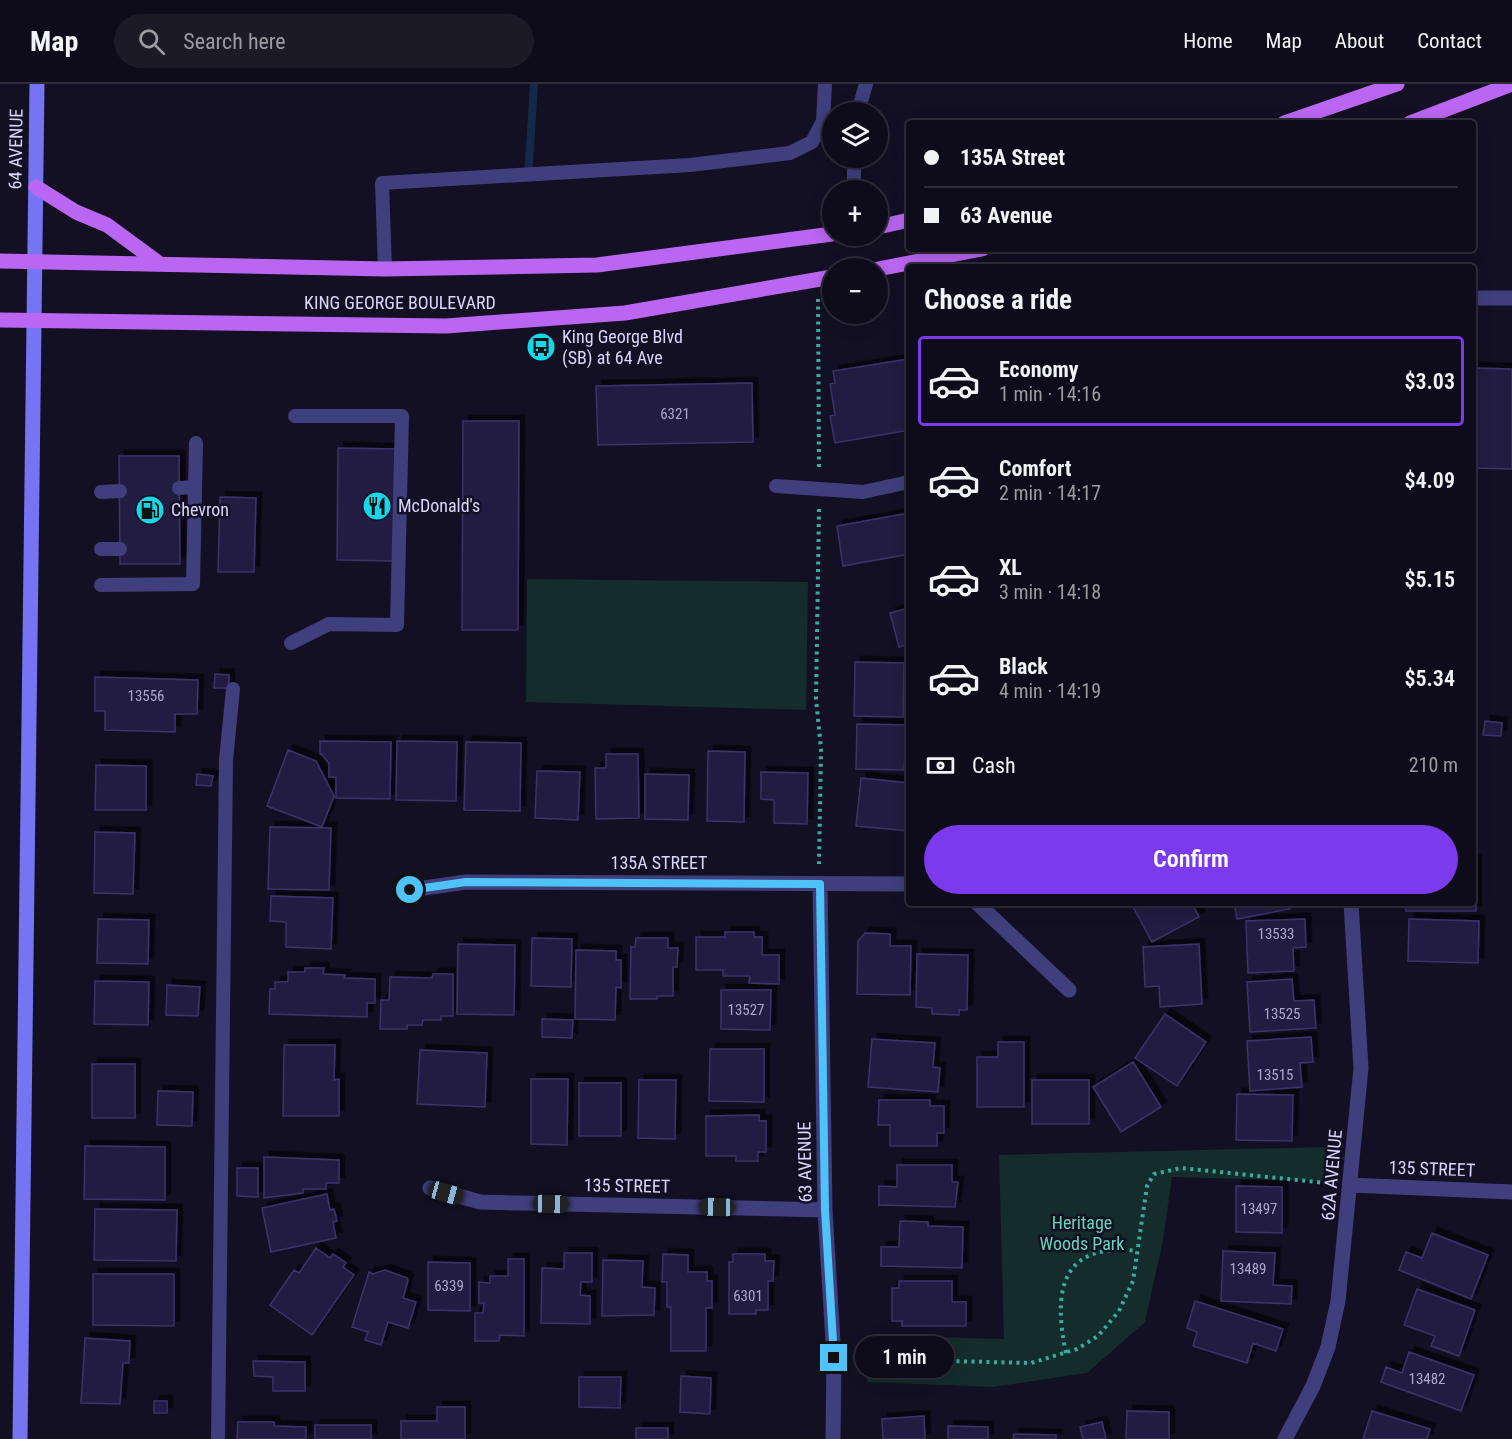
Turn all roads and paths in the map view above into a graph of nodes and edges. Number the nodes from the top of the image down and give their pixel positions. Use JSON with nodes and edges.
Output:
{"nodes":[{"id":1,"x":37,"y":84,"type":"edge"},
{"id":2,"x":825,"y":84,"type":"edge"},
{"id":3,"x":866,"y":84,"type":"edge"},
{"id":4,"x":1397,"y":84,"type":"edge"},
{"id":5,"x":1512,"y":84,"type":"edge"},
{"id":6,"x":861,"y":102,"type":"edge"},
{"id":7,"x":1293,"y":120,"type":"edge"},
{"id":8,"x":1418,"y":120,"type":"edge"},
{"id":9,"x":36,"y":187,"type":"junction"},
{"id":10,"x":906,"y":221,"type":"edge"},
{"id":11,"x":888,"y":225,"type":"edge"},
{"id":12,"x":822,"y":235,"type":"edge"},
{"id":13,"x":966,"y":252,"type":"edge"},
{"id":14,"x":33,"y":260,"type":"junction"},
{"id":15,"x":0,"y":261,"type":"edge"},
{"id":16,"x":160,"y":264,"type":"junction"},
{"id":17,"x":888,"y":266,"type":"edge"},
{"id":18,"x":385,"y":270,"type":"junction"},
{"id":19,"x":822,"y":279,"type":"edge"},
{"id":20,"x":816,"y":280,"type":"junction"},
{"id":21,"x":1476,"y":298,"type":"edge"},
{"id":22,"x":1512,"y":298,"type":"edge"},
{"id":23,"x":0,"y":320,"type":"edge"},
{"id":24,"x":34,"y":320,"type":"junction"},
{"id":25,"x":295,"y":416,"type":"dead end"},
{"id":26,"x":196,"y":443,"type":"dead end"},
{"id":27,"x":906,"y":483,"type":"edge"},
{"id":28,"x":776,"y":486,"type":"dead end"},
{"id":29,"x":195,"y":487,"type":"junction"},
{"id":30,"x":179,"y":488,"type":"dead end"},
{"id":31,"x":819,"y":489,"type":"junction"},
{"id":32,"x":120,"y":491,"type":"dead end"},
{"id":33,"x":101,"y":492,"type":"dead end"},
{"id":34,"x":101,"y":549,"type":"dead end"},
{"id":35,"x":120,"y":549,"type":"dead end"},
{"id":36,"x":101,"y":585,"type":"dead end"},
{"id":37,"x":291,"y":643,"type":"dead end"},
{"id":38,"x":233,"y":689,"type":"dead end"},
{"id":39,"x":819,"y":862,"type":"dead end"},
{"id":40,"x":820,"y":884,"type":"junction"},
{"id":41,"x":906,"y":884,"type":"edge"},
{"id":42,"x":410,"y":890,"type":"dead end"},
{"id":43,"x":980,"y":906,"type":"edge"},
{"id":44,"x":1351,"y":906,"type":"edge"},
{"id":45,"x":1069,"y":990,"type":"dead end"},
{"id":46,"x":1326,"y":1183,"type":"dead end"},
{"id":47,"x":1350,"y":1185,"type":"junction"},
{"id":48,"x":430,"y":1188,"type":"dead end"},
{"id":49,"x":1512,"y":1192,"type":"edge"},
{"id":50,"x":825,"y":1210,"type":"junction"},
{"id":51,"x":1137,"y":1251,"type":"junction"},
{"id":52,"x":1066,"y":1353,"type":"junction"},
{"id":53,"x":859,"y":1359,"type":"dead end"},
{"id":54,"x":20,"y":1439,"type":"edge"},
{"id":55,"x":218,"y":1439,"type":"edge"},
{"id":56,"x":833,"y":1439,"type":"edge"},
{"id":57,"x":1285,"y":1439,"type":"edge"}],
"edges":[{"from":1,"to":9,"type":"main road","name":"64 AVENUE"},
{"from":2,"to":18,"type":"lane"},
{"from":3,"to":6,"type":"lane"},
{"from":4,"to":7,"type":"main road"},
{"from":5,"to":8,"type":"main road"},
{"from":9,"to":14,"type":"main road","name":"64 AVENUE"},
{"from":9,"to":16,"type":"main road"},
{"from":10,"to":11,"type":"main road"},
{"from":12,"to":18,"type":"main road","name":"KING GEORGE BOULEVARD"},
{"from":13,"to":17,"type":"main road"},
{"from":14,"to":15,"type":"main road","name":"KING GEORGE BOULEVARD"},
{"from":14,"to":16,"type":"main road","name":"KING GEORGE BOULEVARD"},
{"from":14,"to":24,"type":"main road","name":"64 AVENUE"},
{"from":16,"to":18,"type":"main road","name":"KING GEORGE BOULEVARD"},
{"from":19,"to":20,"type":"main road","name":"KING GEORGE BOULEVARD"},
{"from":20,"to":24,"type":"main road","name":"KING GEORGE BOULEVARD"},
{"from":20,"to":31,"type":"path"},
{"from":21,"to":22,"type":"street"},
{"from":23,"to":24,"type":"main road","name":"KING GEORGE BOULEVARD"},
{"from":24,"to":54,"type":"main road","name":"64 AVENUE"},
{"from":25,"to":37,"type":"lane"},
{"from":26,"to":29,"type":"lane"},
{"from":27,"to":31,"type":"lane"},
{"from":28,"to":31,"type":"lane"},
{"from":29,"to":30,"type":"lane"},
{"from":29,"to":36,"type":"lane"},
{"from":31,"to":39,"type":"path"},
{"from":32,"to":33,"type":"lane"},
{"from":34,"to":35,"type":"lane"},
{"from":38,"to":55,"type":"lane"},
{"from":40,"to":41,"type":"street","name":"135A STREET"},
{"from":40,"to":42,"type":"street","name":"135A STREET"},
{"from":40,"to":50,"type":"street","name":"63 AVENUE"},
{"from":43,"to":45,"type":"street"},
{"from":44,"to":47,"type":"street","name":"62A AVENUE"},
{"from":46,"to":51,"type":"path"},
{"from":47,"to":49,"type":"street","name":"135 STREET"},
{"from":47,"to":57,"type":"street","name":"62A AVENUE"},
{"from":48,"to":50,"type":"street","name":"135 STREET"},
{"from":50,"to":56,"type":"street","name":"63 AVENUE"},
{"from":51,"to":52,"type":"path"},
{"from":51,"to":52,"type":"path"},
{"from":52,"to":53,"type":"path"}]}
